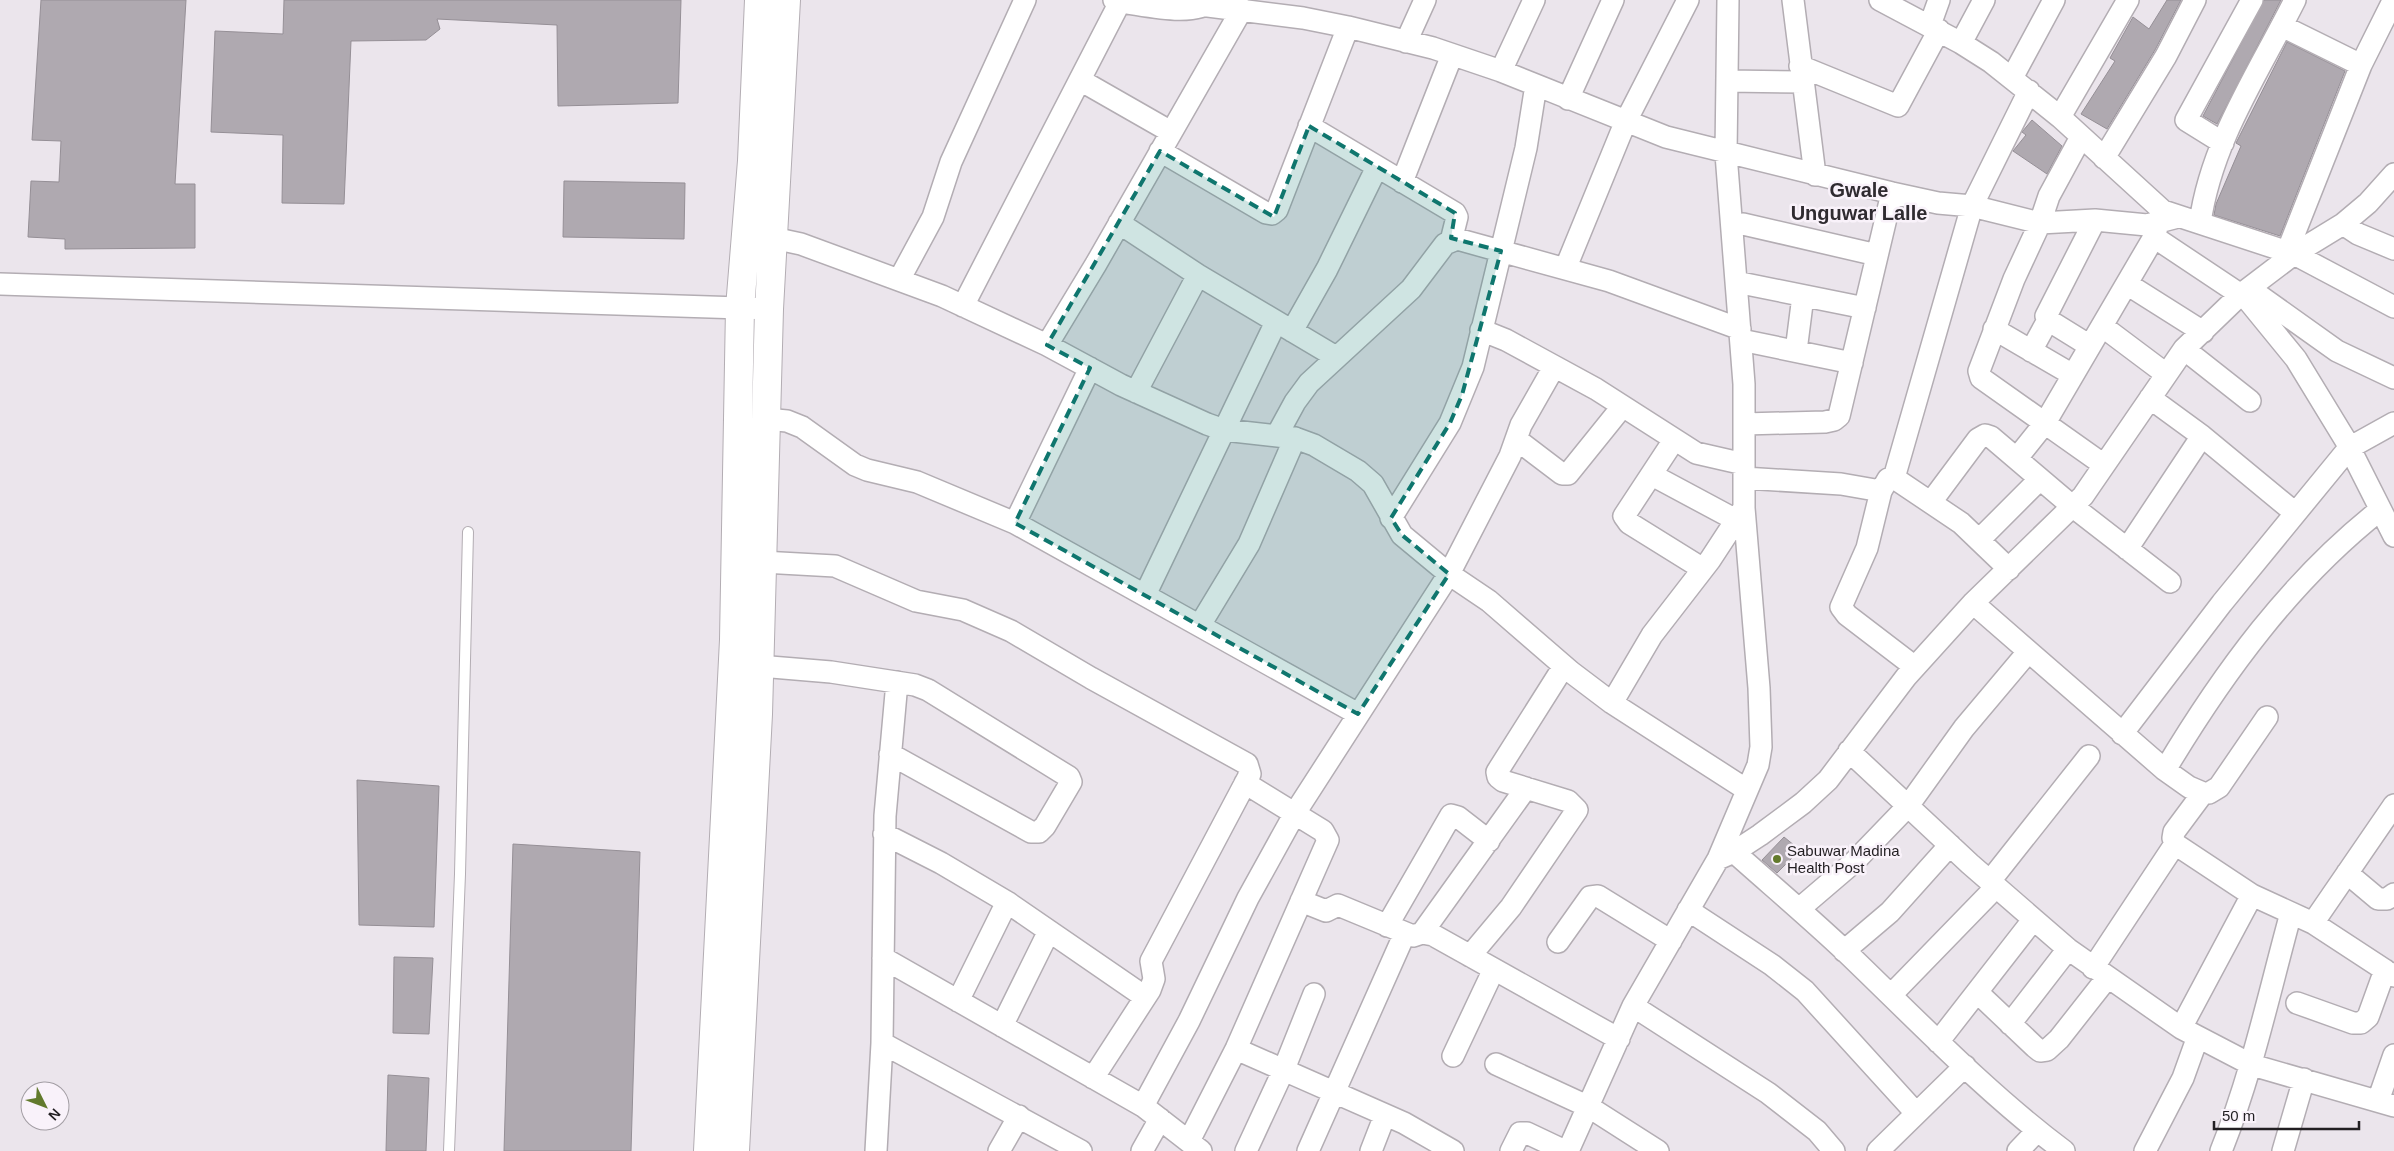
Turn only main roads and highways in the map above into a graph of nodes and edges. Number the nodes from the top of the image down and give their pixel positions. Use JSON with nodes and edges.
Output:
{"nodes":[{"id":1,"x":759,"y":0,"type":"edge"},
{"id":2,"x":786,"y":0,"type":"edge"},
{"id":3,"x":708,"y":1151,"type":"edge"},
{"id":4,"x":735,"y":1151,"type":"edge"}],
"edges":[{"from":1,"to":3,"type":"main road"},
{"from":2,"to":4,"type":"main road"}]}
